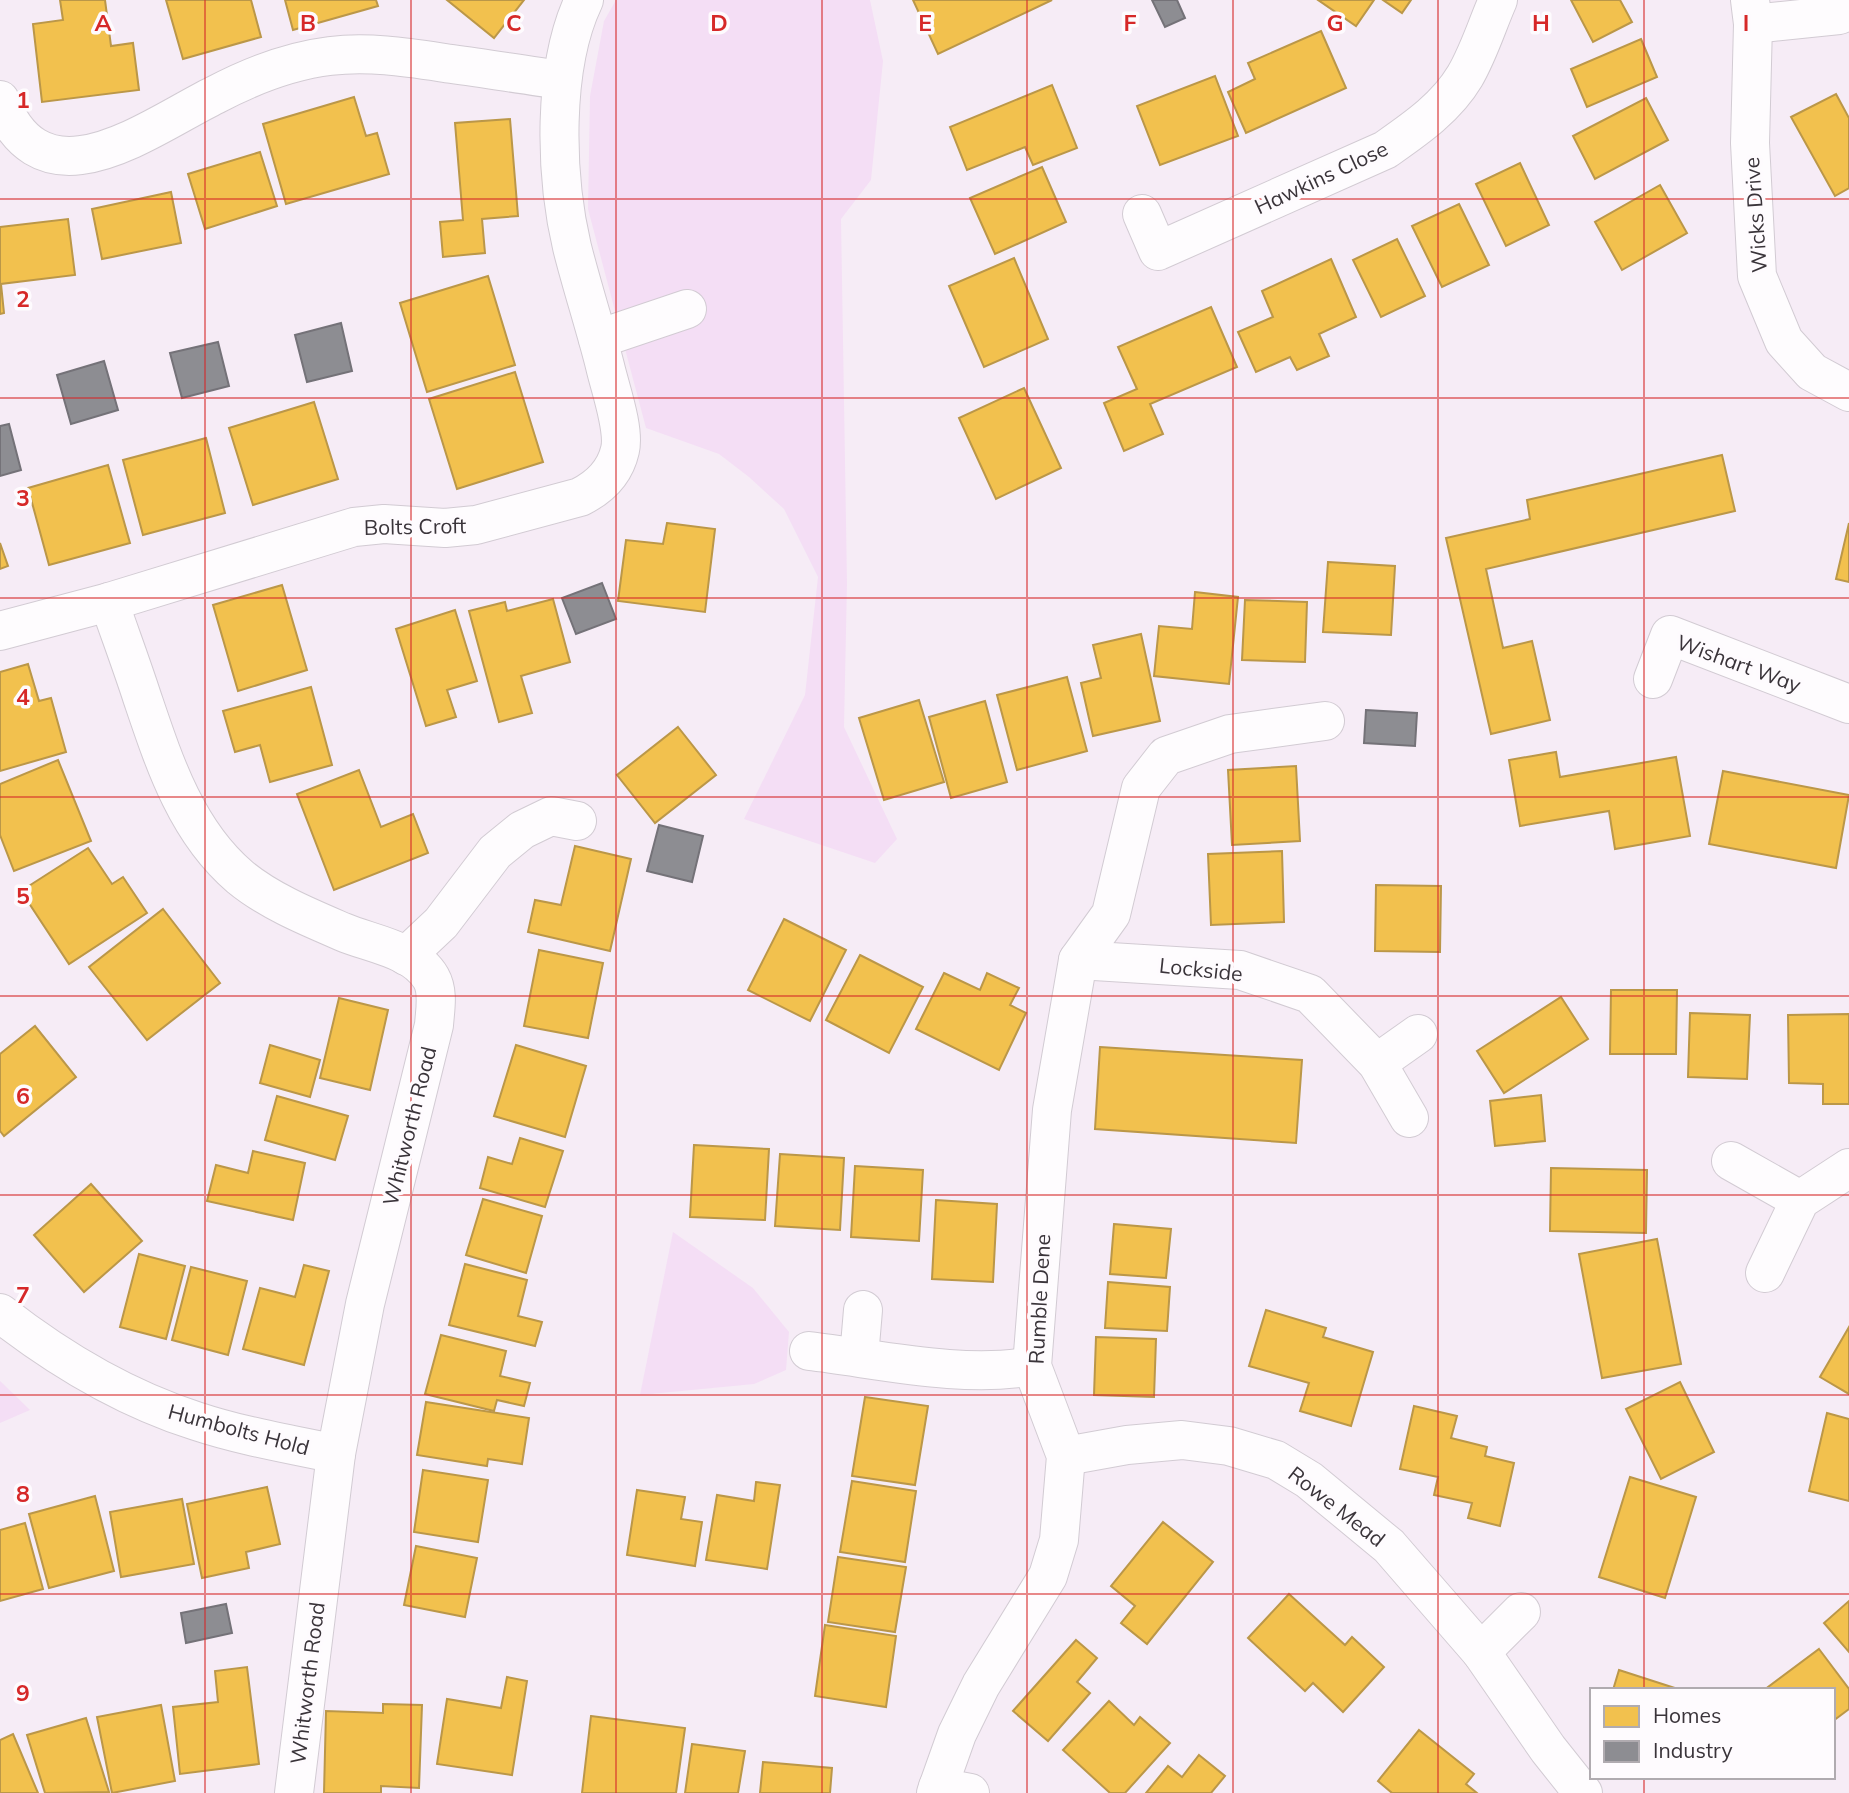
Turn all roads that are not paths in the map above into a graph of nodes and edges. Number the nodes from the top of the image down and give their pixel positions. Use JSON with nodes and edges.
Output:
{"nodes":[{"id":1,"x":584,"y":0,"type":"edge"},
{"id":2,"x":1497,"y":0,"type":"edge"},
{"id":3,"x":1849,"y":11,"type":"edge"},
{"id":4,"x":1752,"y":12,"type":"edge"},
{"id":5,"x":562,"y":80,"type":"junction"},
{"id":6,"x":0,"y":100,"type":"edge"},
{"id":7,"x":1142,"y":214,"type":"dead end"},
{"id":8,"x":687,"y":309,"type":"dead end"},
{"id":9,"x":598,"y":339,"type":"junction"},
{"id":10,"x":1849,"y":391,"type":"edge"},
{"id":11,"x":109,"y":602,"type":"junction"},
{"id":12,"x":0,"y":631,"type":"edge"},
{"id":13,"x":1653,"y":679,"type":"dead end"},
{"id":14,"x":1849,"y":705,"type":"edge"},
{"id":15,"x":1325,"y":721,"type":"dead end"},
{"id":16,"x":577,"y":821,"type":"dead end"},
{"id":17,"x":406,"y":956,"type":"junction"},
{"id":18,"x":1077,"y":960,"type":"junction"},
{"id":19,"x":1418,"y":1034,"type":"dead end"},
{"id":20,"x":1377,"y":1063,"type":"junction"},
{"id":21,"x":1409,"y":1118,"type":"dead end"},
{"id":22,"x":1731,"y":1161,"type":"dead end"},
{"id":23,"x":1849,"y":1168,"type":"edge"},
{"id":24,"x":1800,"y":1200,"type":"junction"},
{"id":25,"x":1765,"y":1273,"type":"dead end"},
{"id":26,"x":863,"y":1310,"type":"dead end"},
{"id":27,"x":0,"y":1313,"type":"edge"},
{"id":28,"x":809,"y":1351,"type":"dead end"},
{"id":29,"x":859,"y":1357,"type":"junction"},
{"id":30,"x":1032,"y":1367,"type":"junction"},
{"id":31,"x":336,"y":1454,"type":"junction"},
{"id":32,"x":1066,"y":1456,"type":"junction"},
{"id":33,"x":1521,"y":1612,"type":"dead end"},
{"id":34,"x":1481,"y":1652,"type":"junction"},
{"id":35,"x":948,"y":1791,"type":"edge"},
{"id":36,"x":294,"y":1793,"type":"edge"},
{"id":37,"x":1583,"y":1793,"type":"edge"}],
"edges":[{"from":1,"to":5,"type":"street","name":"Bolts Croft"},
{"from":2,"to":7,"type":"street","name":"Hawkins Close"},
{"from":3,"to":4,"type":"street"},
{"from":4,"to":10,"type":"street","name":"Wicks Drive"},
{"from":5,"to":6,"type":"street"},
{"from":5,"to":9,"type":"street","name":"Bolts Croft"},
{"from":8,"to":9,"type":"street"},
{"from":9,"to":11,"type":"street","name":"Bolts Croft"},
{"from":11,"to":12,"type":"street","name":"Bolts Croft"},
{"from":11,"to":17,"type":"street","name":"Whitworth Road"},
{"from":13,"to":14,"type":"street","name":"Wishart Way"},
{"from":15,"to":18,"type":"street","name":"Rumble Dene"},
{"from":16,"to":17,"type":"street"},
{"from":17,"to":31,"type":"street","name":"Whitworth Road"},
{"from":18,"to":20,"type":"street","name":"Lockside"},
{"from":18,"to":30,"type":"street","name":"Rumble Dene"},
{"from":19,"to":20,"type":"street"},
{"from":20,"to":21,"type":"street","name":"Lockside"},
{"from":22,"to":24,"type":"street"},
{"from":23,"to":24,"type":"street"},
{"from":24,"to":25,"type":"street"},
{"from":26,"to":29,"type":"street"},
{"from":27,"to":31,"type":"street","name":"Humbolts Hold"},
{"from":28,"to":29,"type":"street"},
{"from":29,"to":30,"type":"street"},
{"from":30,"to":32,"type":"street","name":"Rumble Dene"},
{"from":31,"to":36,"type":"street","name":"Whitworth Road"},
{"from":32,"to":34,"type":"street","name":"Rowe Mead"},
{"from":32,"to":35,"type":"street","name":"Rumble Dene"},
{"from":33,"to":34,"type":"street"},
{"from":34,"to":37,"type":"street","name":"Rowe Mead"}]}
